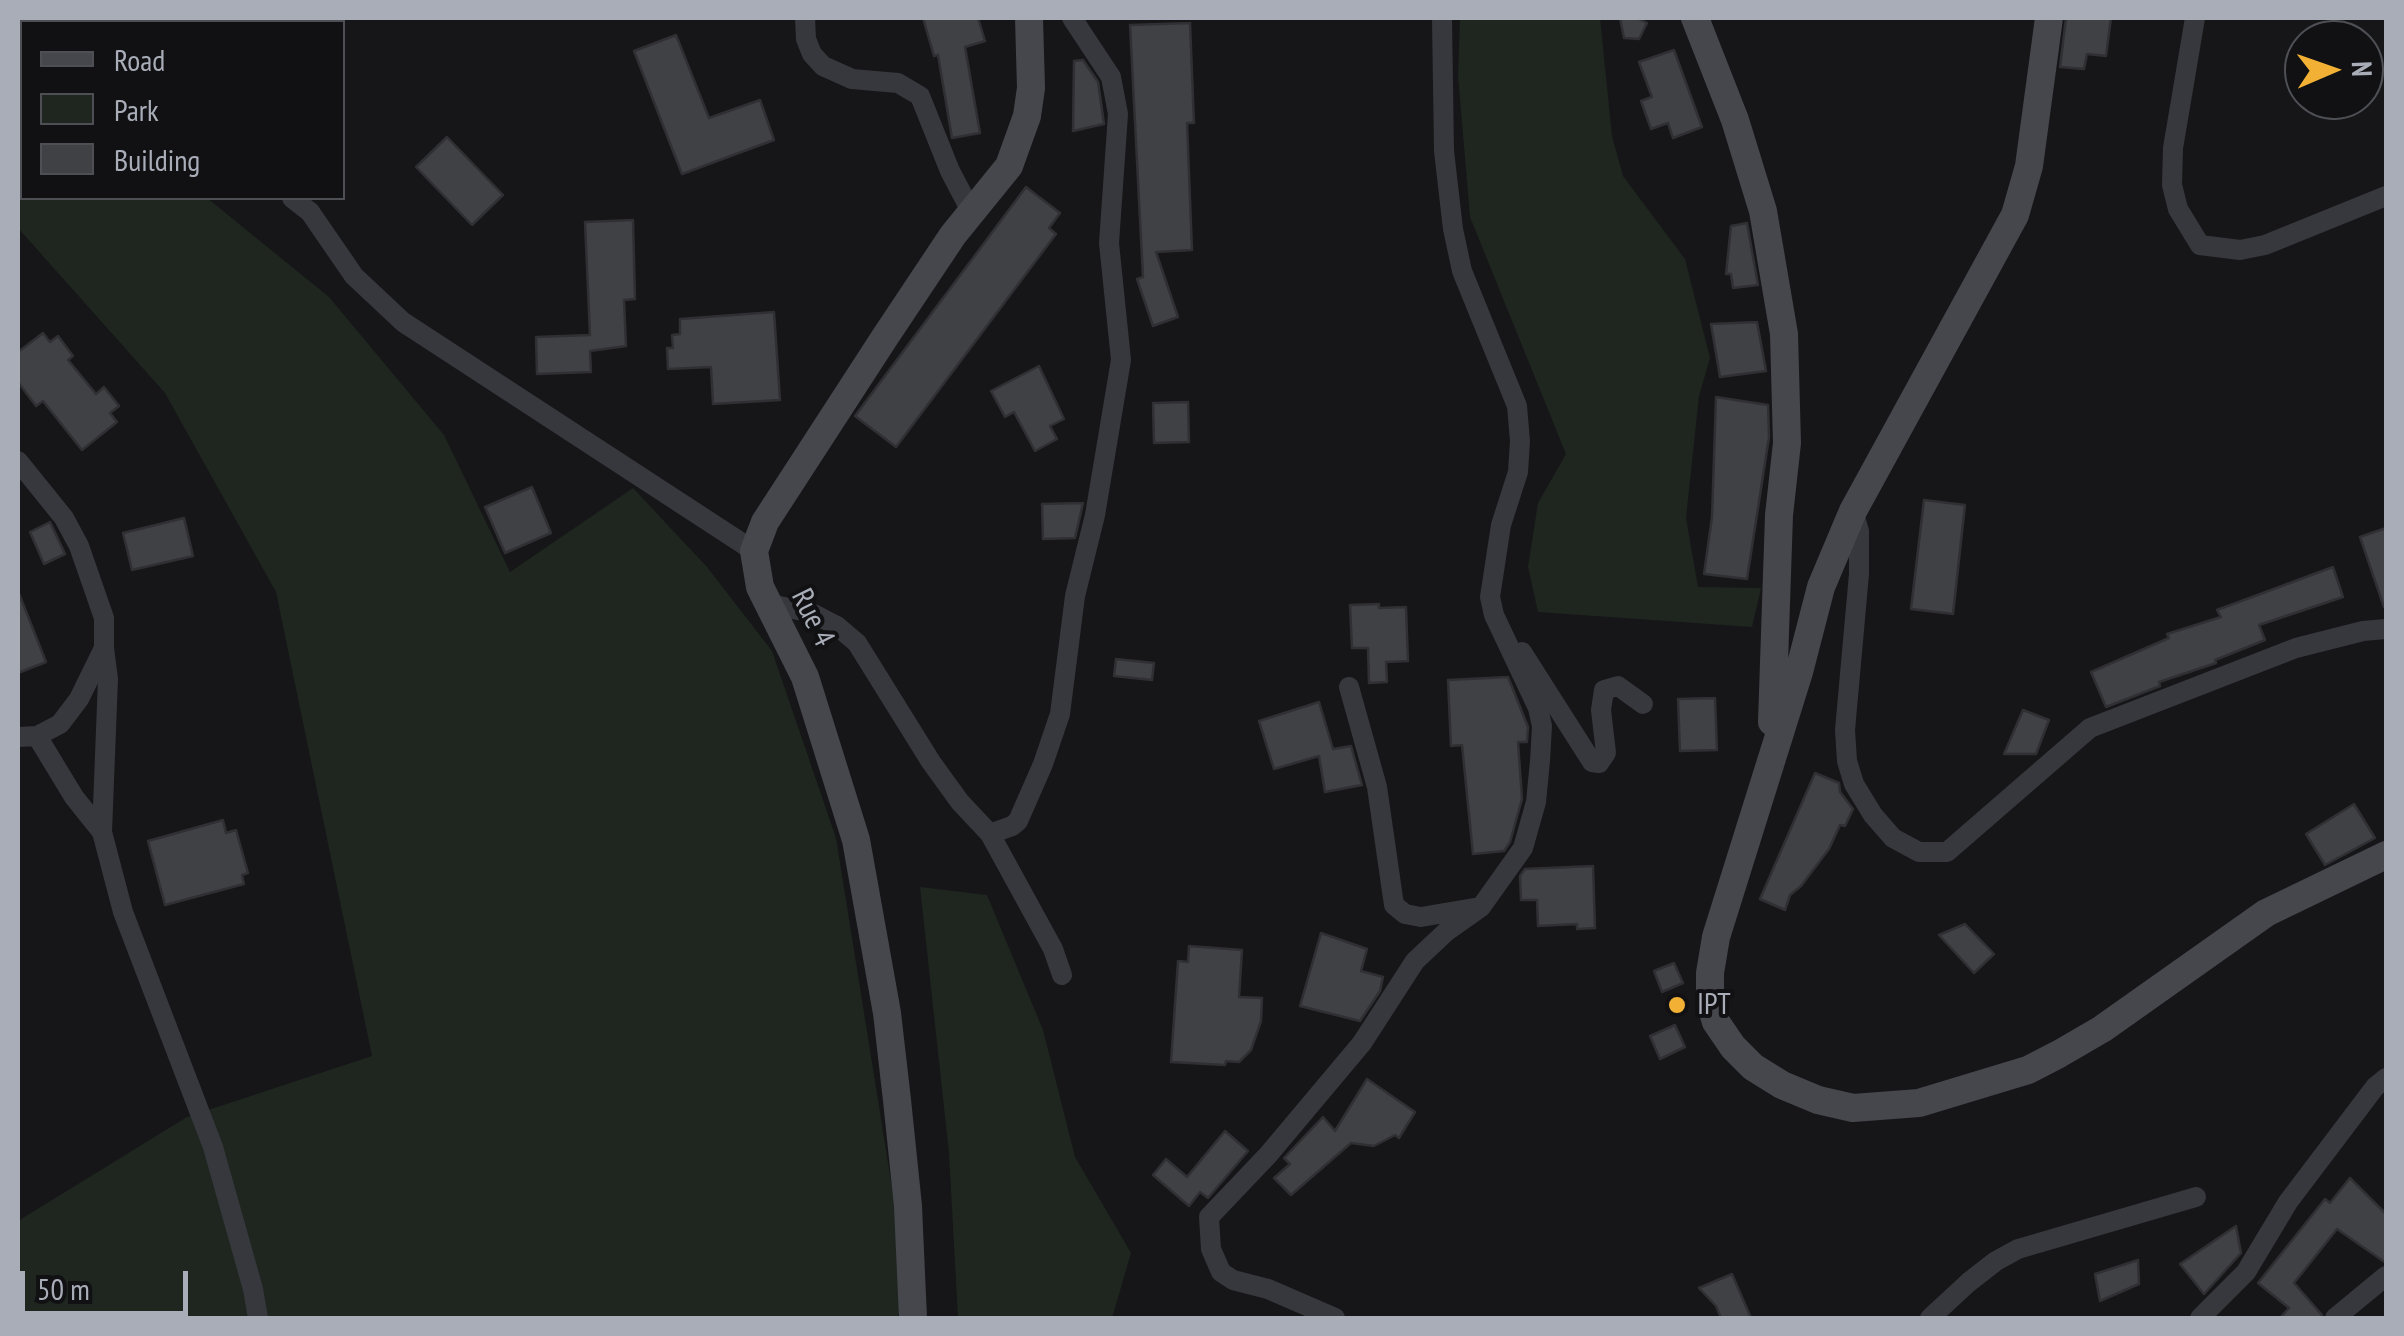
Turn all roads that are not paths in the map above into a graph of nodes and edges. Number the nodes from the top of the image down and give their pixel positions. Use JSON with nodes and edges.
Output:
{"nodes":[{"id":1,"x":804,"y":18,"type":"edge"},
{"id":2,"x":1029,"y":18,"type":"edge"},
{"id":3,"x":1072,"y":18,"type":"edge"},
{"id":4,"x":1442,"y":18,"type":"edge"},
{"id":5,"x":1694,"y":18,"type":"edge"},
{"id":6,"x":2049,"y":18,"type":"edge"},
{"id":7,"x":2195,"y":18,"type":"edge"},
{"id":8,"x":2386,"y":196,"type":"edge"},
{"id":9,"x":295,"y":200,"type":"edge"},
{"id":10,"x":971,"y":211,"type":"junction"},
{"id":11,"x":18,"y":460,"type":"edge"},
{"id":12,"x":1853,"y":511,"type":"junction"},
{"id":13,"x":754,"y":552,"type":"junction"},
{"id":14,"x":770,"y":604,"type":"junction"},
{"id":15,"x":1494,"y":615,"type":"junction"},
{"id":16,"x":2386,"y":629,"type":"edge"},
{"id":17,"x":104,"y":648,"type":"junction"},
{"id":18,"x":1349,"y":687,"type":"dead end"},
{"id":19,"x":1644,"y":704,"type":"dead end"},
{"id":20,"x":27,"y":737,"type":"edge"},
{"id":21,"x":1770,"y":764,"type":"junction"},
{"id":22,"x":102,"y":832,"type":"junction"},
{"id":23,"x":990,"y":834,"type":"junction"},
{"id":24,"x":2386,"y":855,"type":"edge"},
{"id":25,"x":1481,"y":907,"type":"junction"},
{"id":26,"x":1062,"y":974,"type":"dead end"},
{"id":27,"x":2386,"y":1078,"type":"edge"},
{"id":28,"x":2196,"y":1197,"type":"dead end"},
{"id":29,"x":2386,"y":1276,"type":"edge"},
{"id":30,"x":258,"y":1318,"type":"edge"},
{"id":31,"x":912,"y":1318,"type":"edge"},
{"id":32,"x":1334,"y":1318,"type":"edge"},
{"id":33,"x":1930,"y":1318,"type":"edge"},
{"id":34,"x":2200,"y":1318,"type":"edge"},
{"id":35,"x":2335,"y":1318,"type":"edge"}],
"edges":[{"from":1,"to":10,"type":"street"},
{"from":2,"to":10,"type":"street"},
{"from":3,"to":23,"type":"street"},
{"from":4,"to":15,"type":"street"},
{"from":5,"to":21,"type":"street"},
{"from":6,"to":12,"type":"street"},
{"from":7,"to":8,"type":"street"},
{"from":9,"to":13,"type":"street"},
{"from":10,"to":13,"type":"street"},
{"from":11,"to":17,"type":"street"},
{"from":12,"to":16,"type":"street"},
{"from":12,"to":21,"type":"street"},
{"from":13,"to":14,"type":"street","name":"Rue 4"},
{"from":14,"to":23,"type":"street"},
{"from":14,"to":31,"type":"street","name":"Rue 4"},
{"from":15,"to":19,"type":"street"},
{"from":15,"to":25,"type":"street"},
{"from":17,"to":20,"type":"street"},
{"from":17,"to":22,"type":"street"},
{"from":18,"to":25,"type":"street"},
{"from":20,"to":22,"type":"street"},
{"from":21,"to":24,"type":"street"},
{"from":22,"to":30,"type":"street"},
{"from":23,"to":26,"type":"street"},
{"from":25,"to":32,"type":"street"},
{"from":27,"to":34,"type":"street"},
{"from":28,"to":33,"type":"street"},
{"from":29,"to":35,"type":"street"}]}
